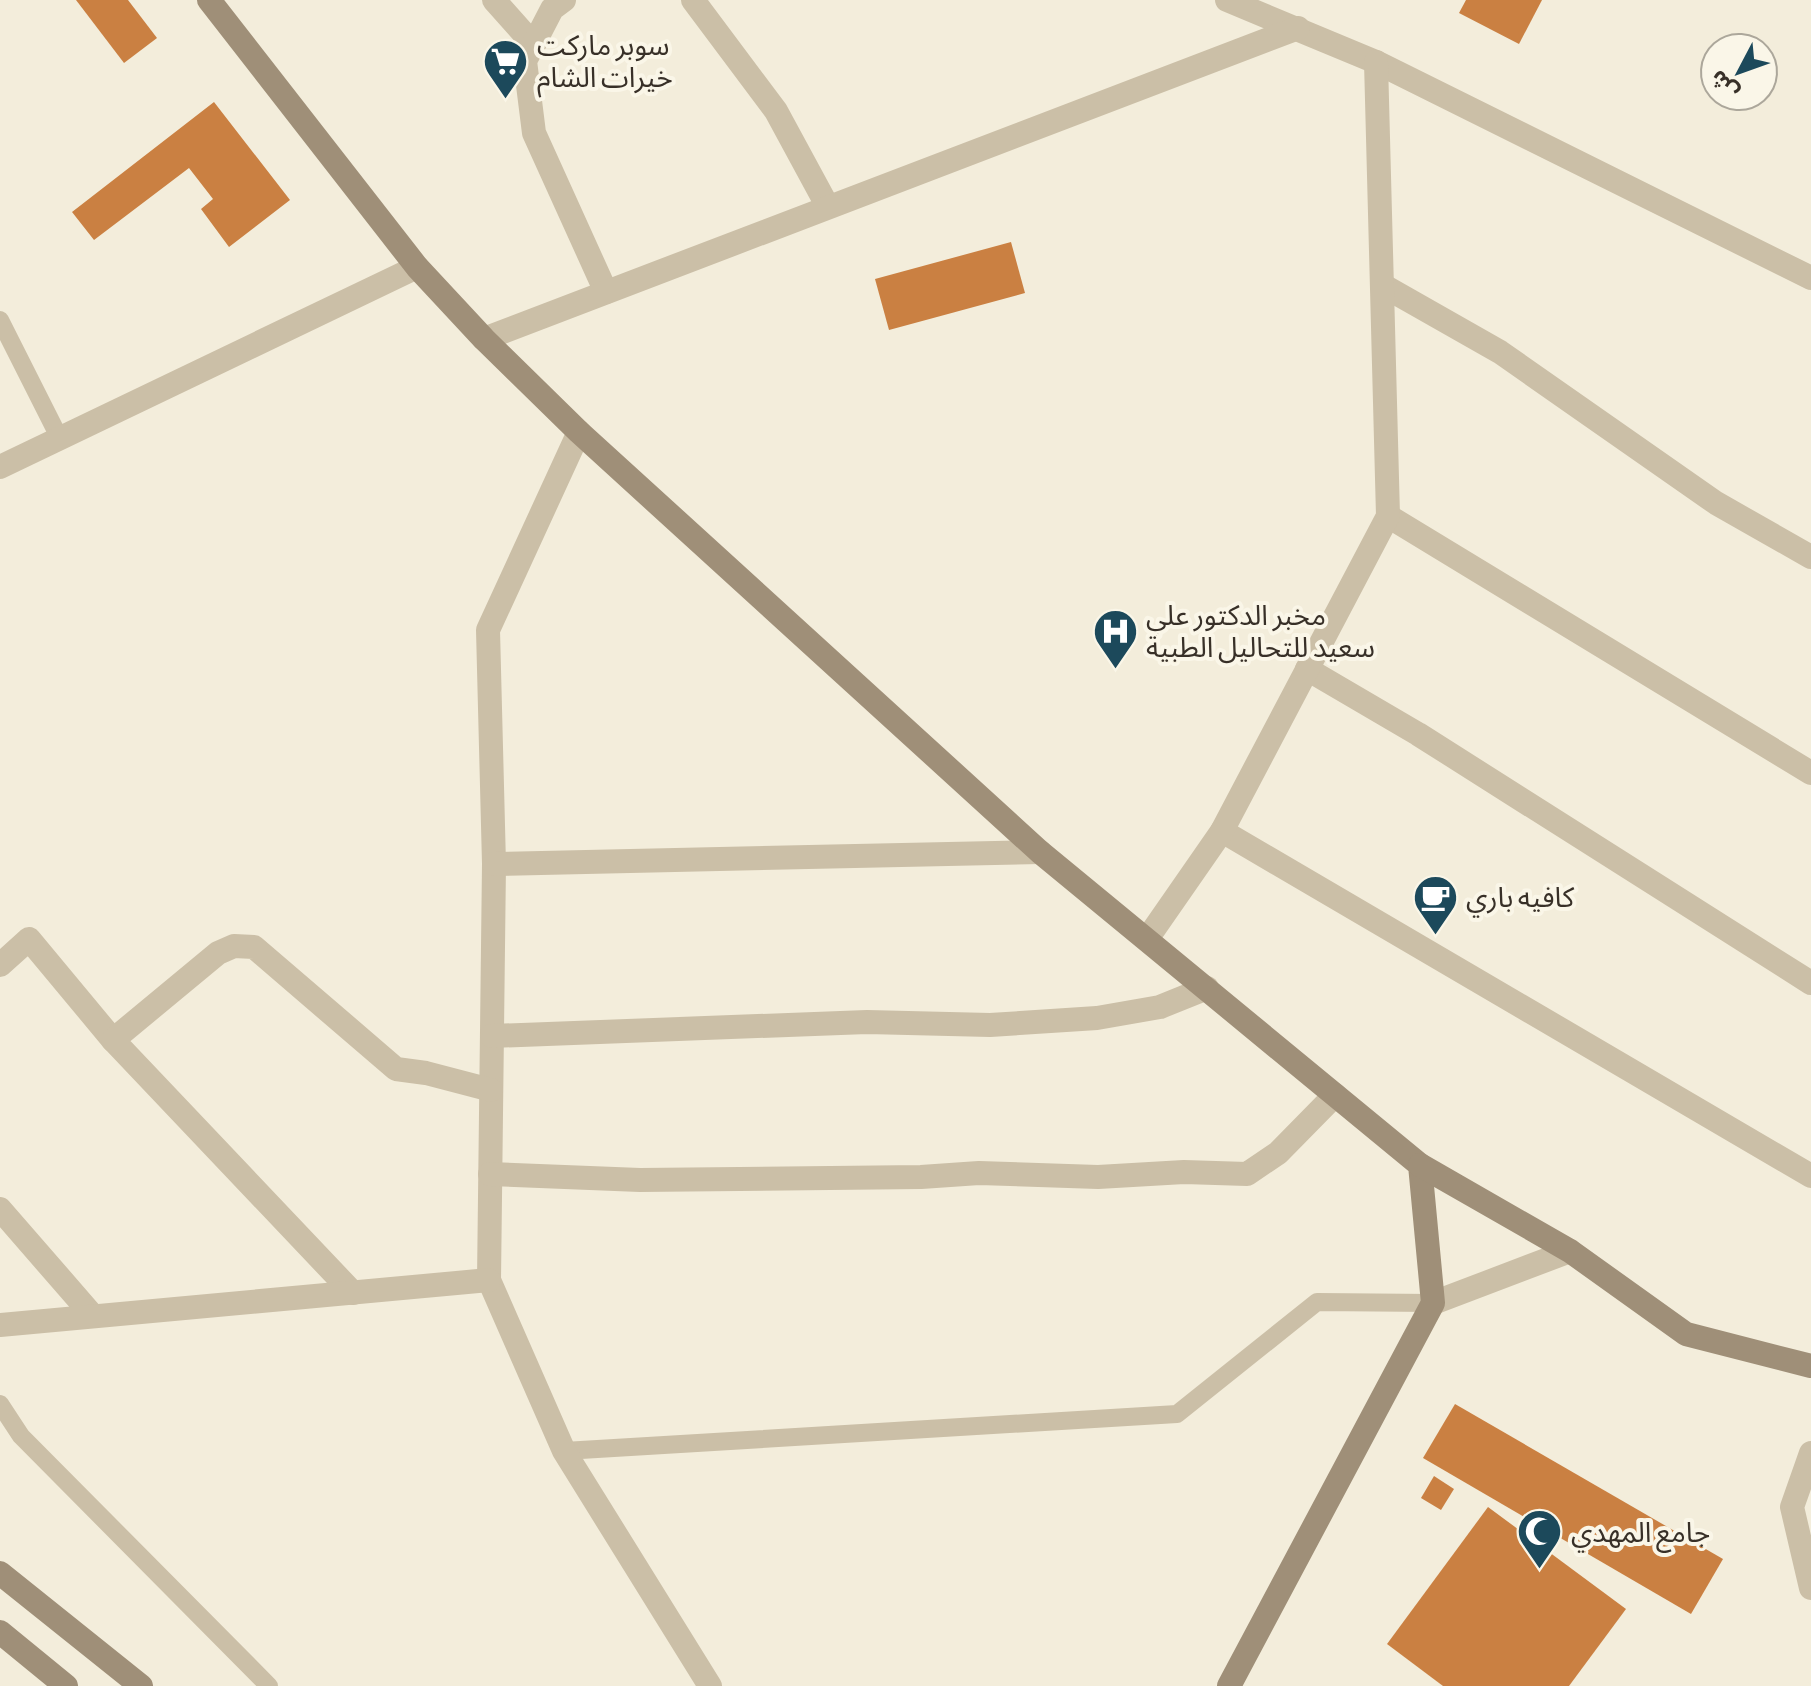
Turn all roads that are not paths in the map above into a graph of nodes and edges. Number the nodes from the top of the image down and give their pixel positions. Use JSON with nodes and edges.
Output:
{"nodes":[{"id":1,"x":209,"y":0,"type":"edge"},
{"id":2,"x":494,"y":0,"type":"edge"},
{"id":3,"x":564,"y":0,"type":"edge"},
{"id":4,"x":693,"y":0,"type":"edge"},
{"id":5,"x":1227,"y":0,"type":"edge"},
{"id":6,"x":1298,"y":28,"type":"junction"},
{"id":7,"x":534,"y":45,"type":"junction"},
{"id":8,"x":1376,"y":62,"type":"junction"},
{"id":9,"x":828,"y":207,"type":"junction"},
{"id":10,"x":417,"y":267,"type":"junction"},
{"id":11,"x":1811,"y":278,"type":"edge"},
{"id":12,"x":1382,"y":285,"type":"junction"},
{"id":13,"x":606,"y":292,"type":"junction"},
{"id":14,"x":0,"y":320,"type":"edge"},
{"id":15,"x":484,"y":339,"type":"junction"},
{"id":16,"x":579,"y":432,"type":"junction"},
{"id":17,"x":60,"y":439,"type":"junction"},
{"id":18,"x":0,"y":467,"type":"edge"},
{"id":19,"x":1388,"y":516,"type":"junction"},
{"id":20,"x":1811,"y":557,"type":"edge"},
{"id":21,"x":1307,"y":669,"type":"junction"},
{"id":22,"x":1811,"y":773,"type":"edge"},
{"id":23,"x":1222,"y":831,"type":"junction"},
{"id":24,"x":1040,"y":852,"type":"junction"},
{"id":25,"x":494,"y":864,"type":"junction"},
{"id":26,"x":1147,"y":939,"type":"junction"},
{"id":27,"x":0,"y":965,"type":"edge"},
{"id":28,"x":1811,"y":983,"type":"edge"},
{"id":29,"x":1207,"y":988,"type":"junction"},
{"id":30,"x":492,"y":1036,"type":"junction"},
{"id":31,"x":113,"y":1040,"type":"junction"},
{"id":32,"x":491,"y":1090,"type":"junction"},
{"id":33,"x":1335,"y":1095,"type":"junction"},
{"id":34,"x":1420,"y":1165,"type":"junction"},
{"id":35,"x":490,"y":1174,"type":"junction"},
{"id":36,"x":1811,"y":1176,"type":"edge"},
{"id":37,"x":0,"y":1209,"type":"edge"},
{"id":38,"x":1570,"y":1251,"type":"junction"},
{"id":39,"x":489,"y":1280,"type":"junction"},
{"id":40,"x":353,"y":1293,"type":"junction"},
{"id":41,"x":1433,"y":1303,"type":"junction"},
{"id":42,"x":93,"y":1316,"type":"junction"},
{"id":43,"x":0,"y":1325,"type":"edge"},
{"id":44,"x":1811,"y":1366,"type":"edge"},
{"id":45,"x":0,"y":1404,"type":"edge"},
{"id":46,"x":564,"y":1451,"type":"junction"},
{"id":47,"x":1811,"y":1453,"type":"edge"},
{"id":48,"x":0,"y":1573,"type":"edge"},
{"id":49,"x":1811,"y":1588,"type":"edge"},
{"id":50,"x":0,"y":1632,"type":"edge"},
{"id":51,"x":66,"y":1686,"type":"edge"},
{"id":52,"x":141,"y":1686,"type":"edge"},
{"id":53,"x":269,"y":1686,"type":"edge"},
{"id":54,"x":710,"y":1686,"type":"edge"},
{"id":55,"x":1229,"y":1686,"type":"edge"}],
"edges":[{"from":1,"to":10,"type":"street"},
{"from":2,"to":7,"type":"street"},
{"from":3,"to":7,"type":"street"},
{"from":4,"to":9,"type":"street"},
{"from":5,"to":6,"type":"street"},
{"from":6,"to":8,"type":"street"},
{"from":6,"to":9,"type":"street"},
{"from":7,"to":13,"type":"street"},
{"from":8,"to":11,"type":"street"},
{"from":8,"to":12,"type":"street"},
{"from":9,"to":13,"type":"street"},
{"from":10,"to":15,"type":"street"},
{"from":10,"to":17,"type":"street"},
{"from":12,"to":19,"type":"street"},
{"from":12,"to":20,"type":"street"},
{"from":13,"to":15,"type":"street"},
{"from":14,"to":17,"type":"lane"},
{"from":15,"to":16,"type":"street"},
{"from":16,"to":24,"type":"street"},
{"from":16,"to":25,"type":"street"},
{"from":17,"to":18,"type":"street"},
{"from":19,"to":21,"type":"street"},
{"from":19,"to":22,"type":"street"},
{"from":21,"to":23,"type":"street"},
{"from":21,"to":28,"type":"street"},
{"from":23,"to":26,"type":"street"},
{"from":23,"to":36,"type":"street"},
{"from":24,"to":25,"type":"street"},
{"from":24,"to":26,"type":"street"},
{"from":25,"to":30,"type":"street"},
{"from":26,"to":29,"type":"street"},
{"from":27,"to":31,"type":"street"},
{"from":29,"to":30,"type":"street"},
{"from":29,"to":33,"type":"street"},
{"from":30,"to":32,"type":"street"},
{"from":31,"to":32,"type":"street"},
{"from":31,"to":40,"type":"street"},
{"from":32,"to":35,"type":"street"},
{"from":33,"to":34,"type":"street"},
{"from":33,"to":35,"type":"street"},
{"from":34,"to":38,"type":"street"},
{"from":34,"to":41,"type":"street"},
{"from":35,"to":39,"type":"street"},
{"from":37,"to":42,"type":"street"},
{"from":38,"to":41,"type":"street"},
{"from":38,"to":44,"type":"street"},
{"from":39,"to":40,"type":"street"},
{"from":39,"to":46,"type":"street"},
{"from":40,"to":42,"type":"street"},
{"from":41,"to":46,"type":"lane"},
{"from":41,"to":55,"type":"street"},
{"from":42,"to":43,"type":"street"},
{"from":45,"to":53,"type":"lane"},
{"from":46,"to":54,"type":"street"},
{"from":47,"to":49,"type":"street"},
{"from":48,"to":52,"type":"street"},
{"from":50,"to":51,"type":"street"}]}
